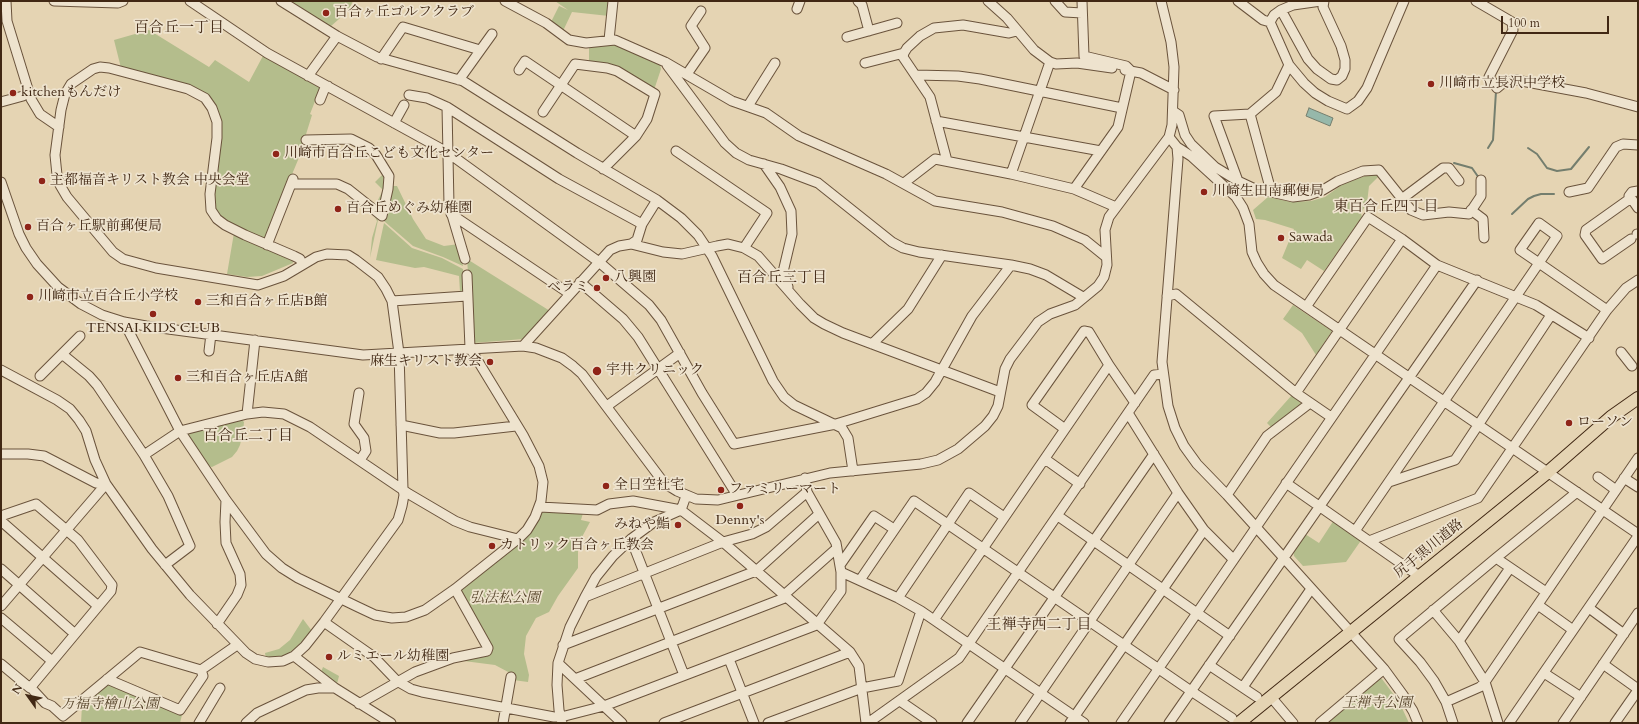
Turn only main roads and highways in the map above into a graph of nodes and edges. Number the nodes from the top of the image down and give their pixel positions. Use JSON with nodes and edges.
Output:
{"nodes":[{"id":1,"x":1638,"y":398,"type":"edge"},
{"id":2,"x":1236,"y":720,"type":"edge"}],
"edges":[{"from":1,"to":2,"type":"main road","name":"尻手黒川道路"}]}
